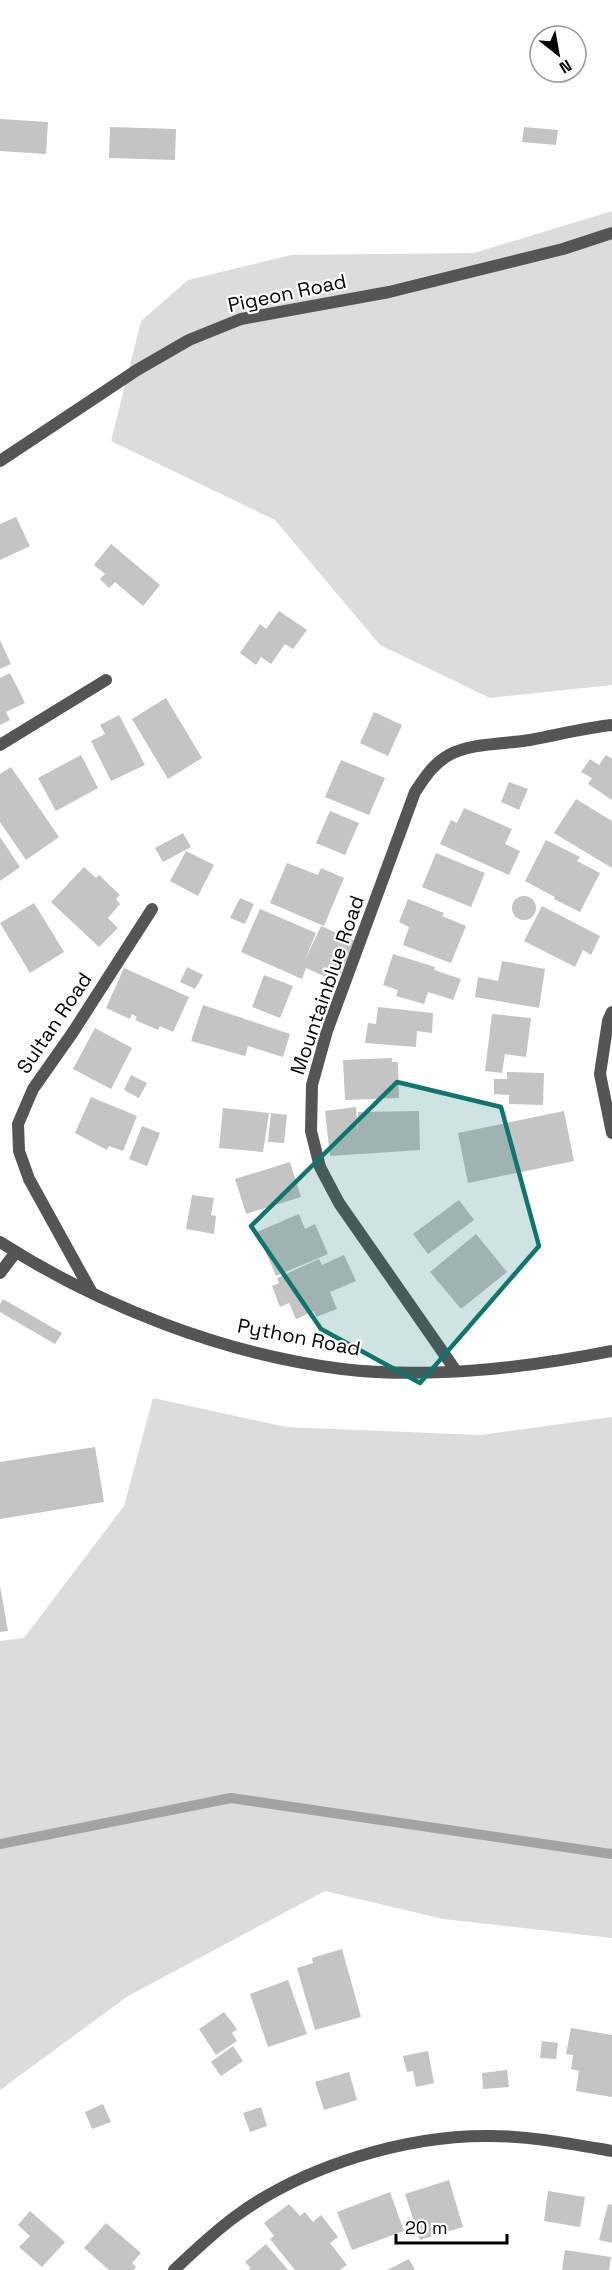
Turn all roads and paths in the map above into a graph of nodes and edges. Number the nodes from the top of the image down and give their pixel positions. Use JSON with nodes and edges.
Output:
{"nodes":[{"id":1,"x":612,"y":233,"type":"edge"},
{"id":2,"x":0,"y":461,"type":"edge"},
{"id":3,"x":106,"y":680,"type":"dead end"},
{"id":4,"x":612,"y":725,"type":"edge"},
{"id":5,"x":0,"y":746,"type":"edge"},
{"id":6,"x":152,"y":909,"type":"dead end"},
{"id":7,"x":612,"y":1012,"type":"edge"},
{"id":8,"x":612,"y":1133,"type":"edge"},
{"id":9,"x":0,"y":1242,"type":"edge"},
{"id":10,"x":16,"y":1252,"type":"junction"},
{"id":11,"x":0,"y":1273,"type":"edge"},
{"id":12,"x":92,"y":1294,"type":"junction"},
{"id":13,"x":612,"y":1351,"type":"edge"},
{"id":14,"x":456,"y":1371,"type":"junction"},
{"id":15,"x":612,"y":2151,"type":"edge"},
{"id":16,"x":174,"y":2270,"type":"edge"}],
"edges":[{"from":1,"to":2,"type":"street","name":"Pigeon Road"},
{"from":3,"to":5,"type":"street"},
{"from":4,"to":14,"type":"street","name":"Mountainblue Road"},
{"from":6,"to":12,"type":"street","name":"Sultan Road"},
{"from":7,"to":8,"type":"street"},
{"from":9,"to":10,"type":"street","name":"Python Road"},
{"from":10,"to":11,"type":"street"},
{"from":10,"to":12,"type":"street","name":"Python Road"},
{"from":12,"to":14,"type":"street","name":"Python Road"},
{"from":13,"to":14,"type":"street","name":"Python Road"},
{"from":15,"to":16,"type":"street"}]}
